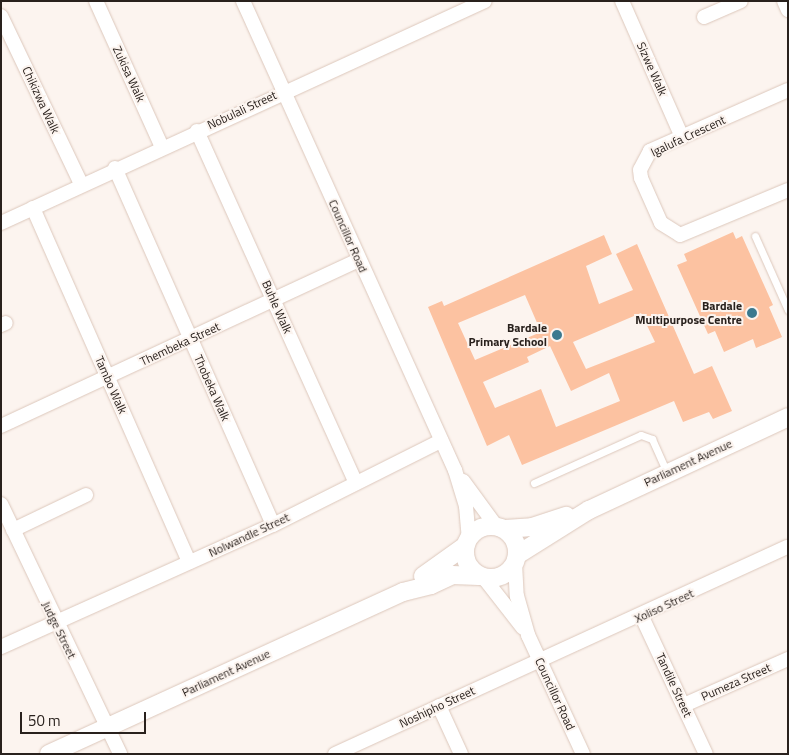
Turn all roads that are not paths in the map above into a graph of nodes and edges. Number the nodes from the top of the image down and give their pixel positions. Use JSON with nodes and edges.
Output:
{"nodes":[{"id":1,"x":96,"y":1,"type":"edge"},
{"id":2,"x":243,"y":1,"type":"edge"},
{"id":3,"x":485,"y":1,"type":"edge"},
{"id":4,"x":622,"y":1,"type":"edge"},
{"id":5,"x":740,"y":1,"type":"edge"},
{"id":6,"x":784,"y":1,"type":"edge"},
{"id":7,"x":788,"y":10,"type":"edge"},
{"id":8,"x":1,"y":16,"type":"edge"},
{"id":9,"x":704,"y":17,"type":"dead end"},
{"id":10,"x":788,"y":90,"type":"edge"},
{"id":11,"x":284,"y":91,"type":"junction"},
{"id":12,"x":197,"y":131,"type":"junction"},
{"id":13,"x":682,"y":137,"type":"junction"},
{"id":14,"x":162,"y":147,"type":"junction"},
{"id":15,"x":115,"y":168,"type":"junction"},
{"id":16,"x":80,"y":184,"type":"junction"},
{"id":17,"x":788,"y":190,"type":"edge"},
{"id":18,"x":33,"y":208,"type":"junction"},
{"id":19,"x":1,"y":223,"type":"edge"},
{"id":20,"x":755,"y":236,"type":"dead end"},
{"id":21,"x":358,"y":260,"type":"junction"},
{"id":22,"x":274,"y":301,"type":"junction"},
{"id":23,"x":788,"y":310,"type":"edge"},
{"id":24,"x":190,"y":339,"type":"junction"},
{"id":25,"x":108,"y":377,"type":"junction"},
{"id":26,"x":788,"y":417,"type":"edge"},
{"id":27,"x":1,"y":426,"type":"edge"},
{"id":28,"x":441,"y":441,"type":"junction"},
{"id":29,"x":455,"y":470,"type":"junction"},
{"id":30,"x":667,"y":472,"type":"junction"},
{"id":31,"x":356,"y":483,"type":"junction"},
{"id":32,"x":534,"y":483,"type":"dead end"},
{"id":33,"x":86,"y":496,"type":"dead end"},
{"id":34,"x":1,"y":504,"type":"edge"},
{"id":35,"x":589,"y":510,"type":"junction"},
{"id":36,"x":273,"y":524,"type":"junction"},
{"id":37,"x":500,"y":528,"type":"junction"},
{"id":38,"x":13,"y":530,"type":"junction"},
{"id":39,"x":467,"y":542,"type":"junction"},
{"id":40,"x":788,"y":548,"type":"edge"},
{"id":41,"x":516,"y":559,"type":"junction"},
{"id":42,"x":190,"y":562,"type":"junction"},
{"id":43,"x":481,"y":577,"type":"junction"},
{"id":44,"x":403,"y":592,"type":"junction"},
{"id":45,"x":642,"y":616,"type":"junction"},
{"id":46,"x":55,"y":622,"type":"junction"},
{"id":47,"x":528,"y":635,"type":"junction"},
{"id":48,"x":1,"y":647,"type":"edge"},
{"id":49,"x":788,"y":659,"type":"edge"},
{"id":50,"x":539,"y":660,"type":"junction"},
{"id":51,"x":684,"y":705,"type":"junction"},
{"id":52,"x":439,"y":706,"type":"junction"},
{"id":53,"x":107,"y":727,"type":"junction"},
{"id":54,"x":48,"y":754,"type":"edge"},
{"id":55,"x":120,"y":754,"type":"edge"},
{"id":56,"x":335,"y":754,"type":"edge"},
{"id":57,"x":461,"y":754,"type":"edge"},
{"id":58,"x":583,"y":754,"type":"edge"},
{"id":59,"x":706,"y":754,"type":"edge"}],
"edges":[{"from":1,"to":14,"type":"street","name":"Zukisa Walk"},
{"from":2,"to":11,"type":"street","name":"Councillor Road"},
{"from":3,"to":11,"type":"street","name":"Nobulali Street"},
{"from":4,"to":13,"type":"street","name":"Sizwe Walk"},
{"from":5,"to":9,"type":"street"},
{"from":6,"to":7,"type":"street"},
{"from":8,"to":16,"type":"street","name":"Chikizwa Walk"},
{"from":10,"to":13,"type":"street","name":"Igalufa Crescent"},
{"from":11,"to":12,"type":"street","name":"Nobulali Street"},
{"from":11,"to":21,"type":"street","name":"Councillor Road"},
{"from":12,"to":14,"type":"street","name":"Nobulali Street"},
{"from":12,"to":22,"type":"street","name":"Buhle Walk"},
{"from":13,"to":17,"type":"street","name":"Igalufa Crescent"},
{"from":14,"to":15,"type":"street","name":"Nobulali Street"},
{"from":15,"to":16,"type":"street","name":"Nobulali Street"},
{"from":15,"to":24,"type":"street","name":"Thobeka Walk"},
{"from":16,"to":18,"type":"street","name":"Nobulali Street"},
{"from":18,"to":19,"type":"street","name":"Nobulali Street"},
{"from":18,"to":25,"type":"street","name":"Tambo Walk"},
{"from":20,"to":23,"type":"lane"},
{"from":21,"to":22,"type":"street","name":"Thembeka Street"},
{"from":21,"to":28,"type":"street","name":"Councillor Road"},
{"from":22,"to":24,"type":"street","name":"Thembeka Street"},
{"from":22,"to":31,"type":"street","name":"Buhle Walk"},
{"from":24,"to":25,"type":"street","name":"Thembeka Street"},
{"from":24,"to":36,"type":"street","name":"Thobeka Walk"},
{"from":25,"to":27,"type":"street","name":"Thembeka Street"},
{"from":25,"to":42,"type":"street","name":"Tambo Walk"},
{"from":26,"to":30,"type":"street","name":"Parliament Avenue"},
{"from":28,"to":29,"type":"street","name":"Councillor Road"},
{"from":28,"to":31,"type":"street","name":"Nolwandle Street"},
{"from":29,"to":37,"type":"street","name":"Councillor Road"},
{"from":29,"to":39,"type":"street","name":"Councillor Road"},
{"from":30,"to":32,"type":"lane"},
{"from":30,"to":35,"type":"street","name":"Parliament Avenue"},
{"from":31,"to":36,"type":"street","name":"Nolwandle Street"},
{"from":33,"to":38,"type":"street"},
{"from":34,"to":38,"type":"street","name":"Judge Street"},
{"from":35,"to":37,"type":"street","name":"Parliament Avenue"},
{"from":35,"to":41,"type":"street","name":"Parliament Avenue"},
{"from":36,"to":42,"type":"street","name":"Nolwandle Street"},
{"from":37,"to":39,"type":"street"},
{"from":37,"to":41,"type":"street"},
{"from":38,"to":46,"type":"street","name":"Judge Street"},
{"from":39,"to":43,"type":"street"},
{"from":39,"to":44,"type":"street","name":"Parliament Avenue"},
{"from":40,"to":45,"type":"street","name":"Xoliso Street"},
{"from":41,"to":43,"type":"street"},
{"from":41,"to":47,"type":"street","name":"Councillor Road"},
{"from":42,"to":46,"type":"street","name":"Nolwandle Street"},
{"from":43,"to":44,"type":"street","name":"Parliament Avenue"},
{"from":43,"to":47,"type":"street","name":"Councillor Road"},
{"from":44,"to":53,"type":"street","name":"Parliament Avenue"},
{"from":45,"to":50,"type":"street","name":"Xoliso Street"},
{"from":45,"to":51,"type":"street","name":"Tandile Street"},
{"from":46,"to":48,"type":"street","name":"Nolwandle Street"},
{"from":46,"to":53,"type":"street","name":"Judge Street"},
{"from":47,"to":50,"type":"street","name":"Councillor Road"},
{"from":49,"to":51,"type":"street","name":"Pumeza Street"},
{"from":50,"to":52,"type":"street","name":"Noshipho Street"},
{"from":50,"to":58,"type":"street","name":"Councillor Road"},
{"from":51,"to":59,"type":"street","name":"Tandile Street"},
{"from":52,"to":56,"type":"street","name":"Noshipho Street"},
{"from":52,"to":57,"type":"street"},
{"from":53,"to":54,"type":"street","name":"Parliament Avenue"},
{"from":53,"to":55,"type":"street","name":"Judge Street"}]}
